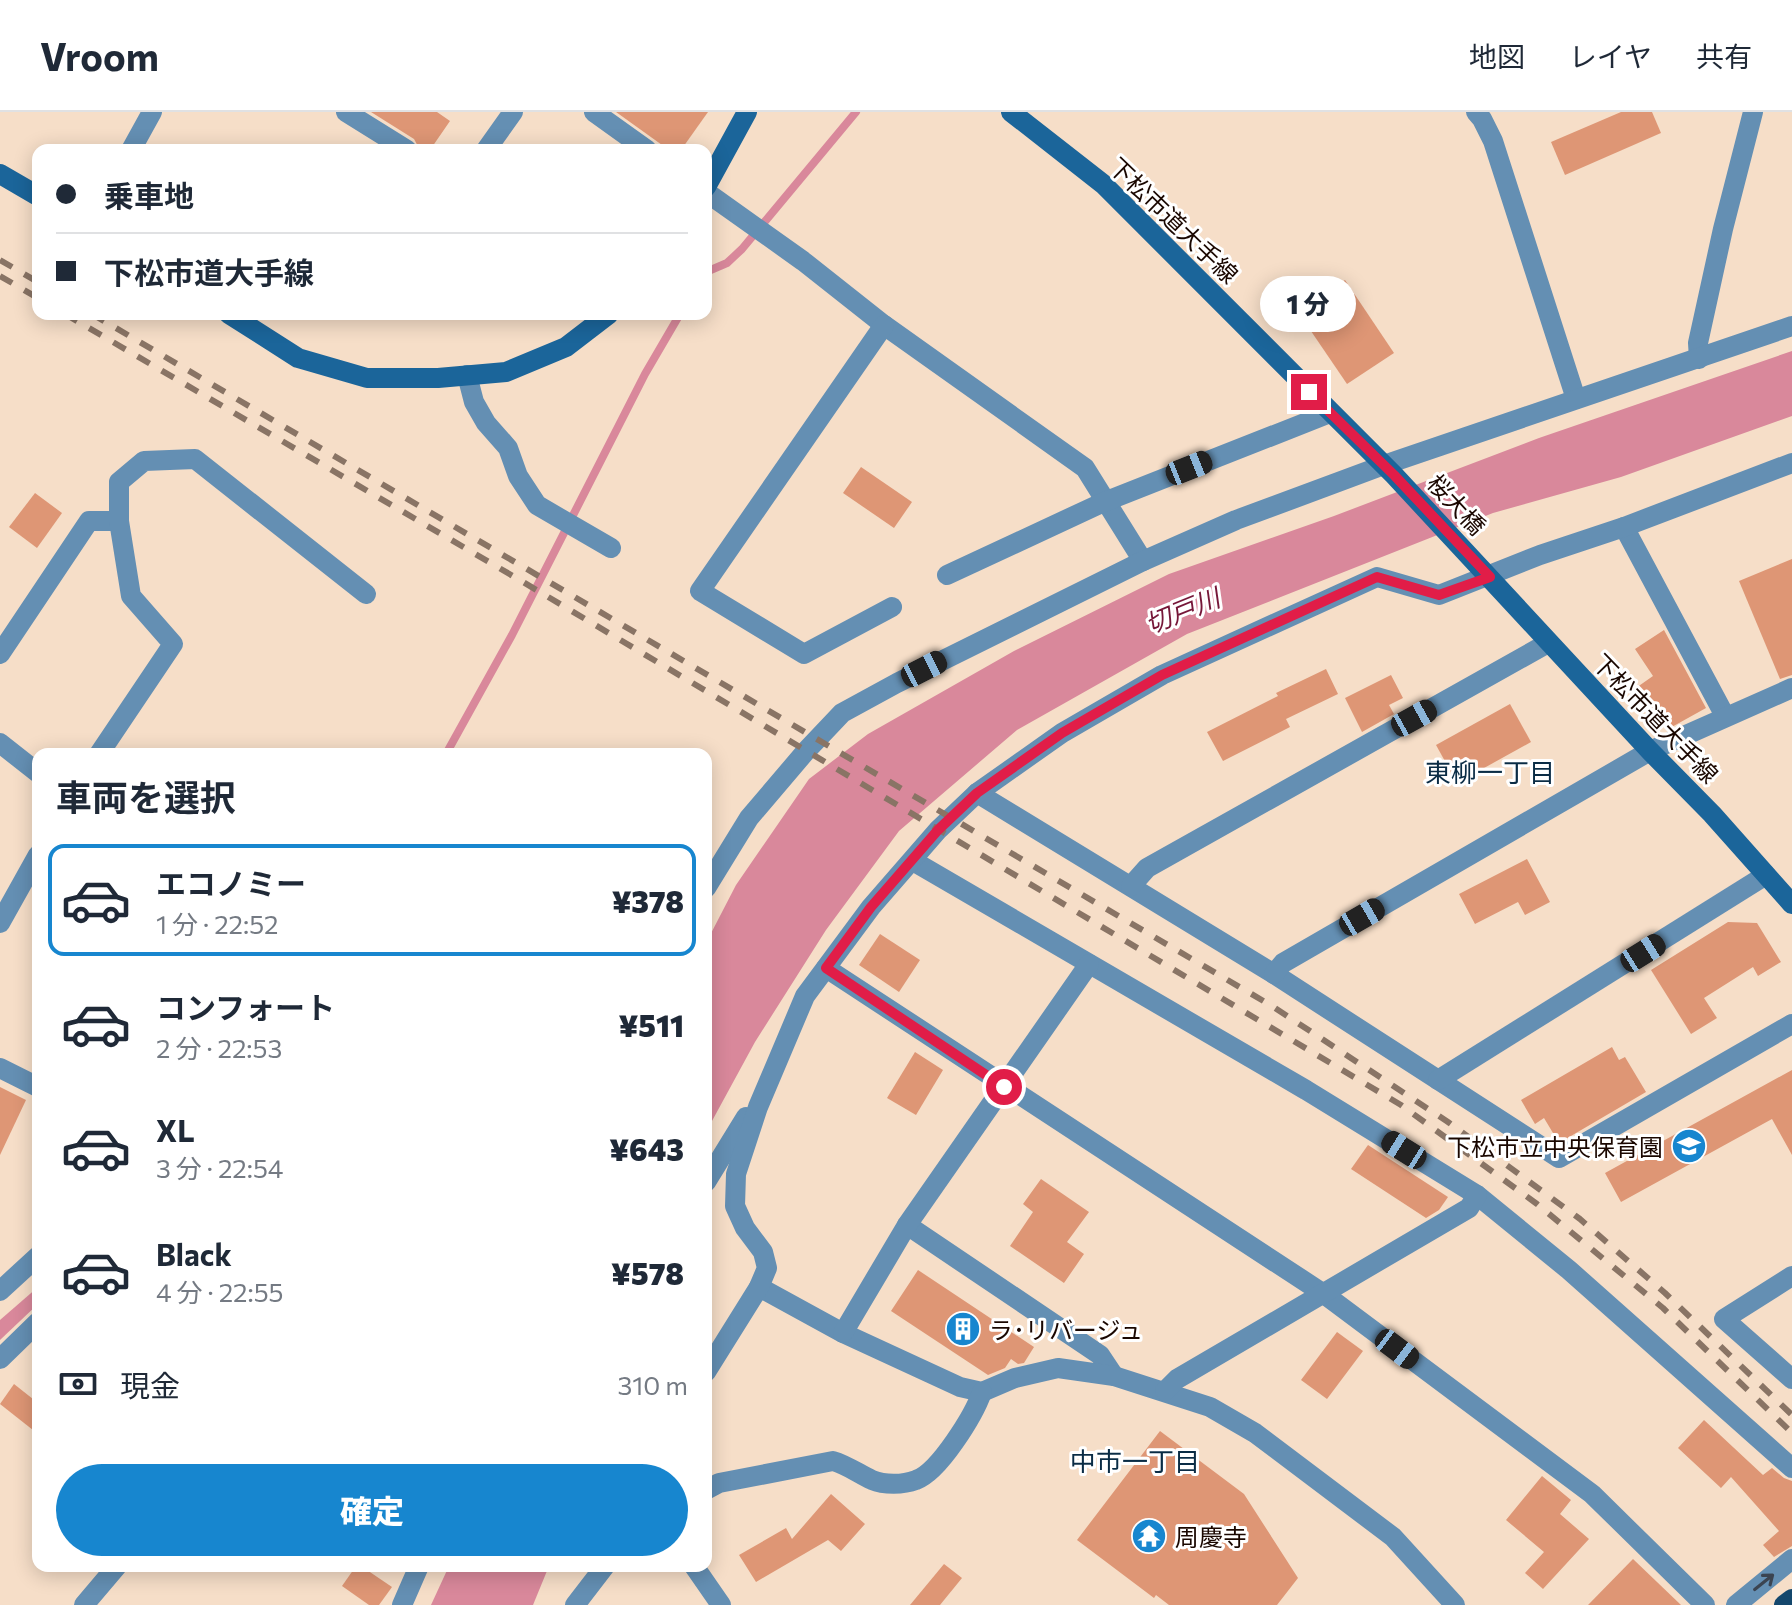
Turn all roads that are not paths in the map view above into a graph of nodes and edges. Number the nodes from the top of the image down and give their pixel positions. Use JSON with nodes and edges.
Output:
{"nodes":[{"id":1,"x":152,"y":112,"type":"edge"},
{"id":2,"x":346,"y":112,"type":"edge"},
{"id":3,"x":513,"y":112,"type":"edge"},
{"id":4,"x":594,"y":112,"type":"edge"},
{"id":5,"x":747,"y":112,"type":"edge"},
{"id":6,"x":1011,"y":112,"type":"edge"},
{"id":7,"x":1753,"y":112,"type":"edge"},
{"id":8,"x":1483,"y":114,"type":"edge"},
{"id":9,"x":134,"y":144,"type":"edge"},
{"id":10,"x":397,"y":144,"type":"edge"},
{"id":11,"x":490,"y":144,"type":"edge"},
{"id":12,"x":639,"y":144,"type":"edge"},
{"id":13,"x":0,"y":174,"type":"edge"},
{"id":14,"x":712,"y":179,"type":"edge"},
{"id":15,"x":32,"y":193,"type":"edge"},
{"id":16,"x":712,"y":194,"type":"edge"},
{"id":17,"x":238,"y":320,"type":"edge"},
{"id":18,"x":601,"y":320,"type":"edge"},
{"id":19,"x":884,"y":325,"type":"junction"},
{"id":20,"x":1792,"y":326,"type":"edge"},
{"id":21,"x":1699,"y":359,"type":"junction"},
{"id":22,"x":467,"y":375,"type":"junction"},
{"id":23,"x":1576,"y":399,"type":"junction"},
{"id":24,"x":1330,"y":413,"type":"junction"},
{"id":25,"x":1792,"y":463,"type":"edge"},
{"id":26,"x":1389,"y":470,"type":"junction"},
{"id":27,"x":1104,"y":502,"type":"junction"},
{"id":28,"x":119,"y":521,"type":"junction"},
{"id":29,"x":1624,"y":527,"type":"junction"},
{"id":30,"x":611,"y":548,"type":"dead end"},
{"id":31,"x":1143,"y":561,"type":"junction"},
{"id":32,"x":1486,"y":572,"type":"junction"},
{"id":33,"x":947,"y":575,"type":"dead end"},
{"id":34,"x":366,"y":594,"type":"dead end"},
{"id":35,"x":892,"y":607,"type":"dead end"},
{"id":36,"x":1548,"y":643,"type":"junction"},
{"id":37,"x":0,"y":654,"type":"edge"},
{"id":38,"x":1792,"y":688,"type":"edge"},
{"id":39,"x":1725,"y":716,"type":"junction"},
{"id":40,"x":0,"y":743,"type":"edge"},
{"id":41,"x":103,"y":748,"type":"edge"},
{"id":42,"x":1650,"y":751,"type":"junction"},
{"id":43,"x":32,"y":768,"type":"edge"},
{"id":44,"x":977,"y":793,"type":"junction"},
{"id":45,"x":913,"y":861,"type":"junction"},
{"id":46,"x":32,"y":866,"type":"edge"},
{"id":47,"x":1766,"y":875,"type":"junction"},
{"id":48,"x":712,"y":878,"type":"edge"},
{"id":49,"x":1131,"y":886,"type":"junction"},
{"id":50,"x":1792,"y":904,"type":"edge"},
{"id":51,"x":0,"y":923,"type":"edge"},
{"id":52,"x":1089,"y":964,"type":"junction"},
{"id":53,"x":826,"y":968,"type":"junction"},
{"id":54,"x":1274,"y":974,"type":"junction"},
{"id":55,"x":1792,"y":1024,"type":"edge"},
{"id":56,"x":0,"y":1068,"type":"edge"},
{"id":57,"x":1438,"y":1080,"type":"junction"},
{"id":58,"x":32,"y":1084,"type":"edge"},
{"id":59,"x":1004,"y":1087,"type":"junction"},
{"id":60,"x":758,"y":1107,"type":"junction"},
{"id":61,"x":712,"y":1172,"type":"edge"},
{"id":62,"x":1477,"y":1195,"type":"junction"},
{"id":63,"x":907,"y":1225,"type":"junction"},
{"id":64,"x":32,"y":1262,"type":"edge"},
{"id":65,"x":1792,"y":1276,"type":"edge"},
{"id":66,"x":759,"y":1287,"type":"junction"},
{"id":67,"x":0,"y":1291,"type":"edge"},
{"id":68,"x":1324,"y":1294,"type":"junction"},
{"id":69,"x":32,"y":1328,"type":"edge"},
{"id":70,"x":843,"y":1333,"type":"junction"},
{"id":71,"x":0,"y":1359,"type":"edge"},
{"id":72,"x":712,"y":1362,"type":"edge"},
{"id":73,"x":1114,"y":1376,"type":"junction"},
{"id":74,"x":1792,"y":1379,"type":"edge"},
{"id":75,"x":1165,"y":1391,"type":"junction"},
{"id":76,"x":982,"y":1392,"type":"junction"},
{"id":77,"x":1792,"y":1468,"type":"edge"},
{"id":78,"x":712,"y":1487,"type":"edge"},
{"id":79,"x":1792,"y":1559,"type":"edge"},
{"id":80,"x":112,"y":1572,"type":"edge"},
{"id":81,"x":416,"y":1572,"type":"edge"},
{"id":82,"x":600,"y":1572,"type":"edge"},
{"id":83,"x":698,"y":1572,"type":"edge"},
{"id":84,"x":1792,"y":1599,"type":"edge"},
{"id":85,"x":84,"y":1605,"type":"edge"},
{"id":86,"x":402,"y":1605,"type":"edge"},
{"id":87,"x":575,"y":1605,"type":"edge"},
{"id":88,"x":721,"y":1605,"type":"edge"},
{"id":89,"x":1455,"y":1605,"type":"edge"},
{"id":90,"x":1705,"y":1605,"type":"edge"},
{"id":91,"x":1736,"y":1605,"type":"edge"},
{"id":92,"x":1784,"y":1605,"type":"edge"}],
"edges":[{"from":1,"to":9,"type":"street"},
{"from":2,"to":10,"type":"street"},
{"from":3,"to":11,"type":"street"},
{"from":4,"to":12,"type":"street"},
{"from":5,"to":14,"type":"street"},
{"from":6,"to":24,"type":"street","name":"下松市道大手線"},
{"from":7,"to":21,"type":"street"},
{"from":8,"to":23,"type":"street"},
{"from":13,"to":15,"type":"street"},
{"from":16,"to":19,"type":"street"},
{"from":17,"to":22,"type":"street"},
{"from":18,"to":22,"type":"street"},
{"from":19,"to":27,"type":"street"},
{"from":19,"to":35,"type":"street"},
{"from":20,"to":21,"type":"street"},
{"from":21,"to":23,"type":"street"},
{"from":22,"to":30,"type":"street"},
{"from":23,"to":26,"type":"street"},
{"from":24,"to":26,"type":"street","name":"下松市道大手線"},
{"from":24,"to":27,"type":"street"},
{"from":25,"to":29,"type":"street"},
{"from":26,"to":31,"type":"street"},
{"from":26,"to":32,"type":"street","name":"桜大橋"},
{"from":27,"to":31,"type":"street"},
{"from":27,"to":33,"type":"street"},
{"from":28,"to":34,"type":"street"},
{"from":28,"to":37,"type":"street"},
{"from":28,"to":41,"type":"street"},
{"from":29,"to":32,"type":"street"},
{"from":29,"to":39,"type":"street"},
{"from":31,"to":48,"type":"street"},
{"from":32,"to":36,"type":"street","name":"下松市道大手線"},
{"from":32,"to":44,"type":"street"},
{"from":36,"to":42,"type":"street","name":"下松市道大手線"},
{"from":36,"to":49,"type":"street"},
{"from":38,"to":39,"type":"street"},
{"from":39,"to":42,"type":"street"},
{"from":40,"to":43,"type":"street"},
{"from":42,"to":47,"type":"street","name":"下松市道大手線"},
{"from":42,"to":54,"type":"street"},
{"from":44,"to":45,"type":"street"},
{"from":44,"to":49,"type":"street"},
{"from":45,"to":52,"type":"street"},
{"from":45,"to":53,"type":"street"},
{"from":46,"to":51,"type":"street"},
{"from":47,"to":50,"type":"street","name":"下松市道大手線"},
{"from":47,"to":57,"type":"street"},
{"from":49,"to":54,"type":"street"},
{"from":52,"to":59,"type":"street"},
{"from":52,"to":62,"type":"street"},
{"from":53,"to":59,"type":"street"},
{"from":53,"to":60,"type":"street"},
{"from":54,"to":57,"type":"street"},
{"from":55,"to":57,"type":"street"},
{"from":56,"to":58,"type":"street"},
{"from":59,"to":63,"type":"street"},
{"from":59,"to":68,"type":"street"},
{"from":60,"to":61,"type":"street"},
{"from":60,"to":66,"type":"street"},
{"from":62,"to":68,"type":"street"},
{"from":62,"to":77,"type":"street"},
{"from":63,"to":70,"type":"street"},
{"from":63,"to":73,"type":"street"},
{"from":64,"to":67,"type":"street"},
{"from":65,"to":74,"type":"street"},
{"from":66,"to":70,"type":"street"},
{"from":66,"to":72,"type":"street"},
{"from":68,"to":75,"type":"street"},
{"from":68,"to":90,"type":"street"},
{"from":69,"to":71,"type":"street"},
{"from":70,"to":76,"type":"street"},
{"from":73,"to":75,"type":"street"},
{"from":73,"to":76,"type":"street"},
{"from":75,"to":89,"type":"street"},
{"from":76,"to":78,"type":"street"},
{"from":91,"to":79,"type":"street","one_way":true},
{"from":80,"to":85,"type":"street"},
{"from":81,"to":86,"type":"street"},
{"from":82,"to":87,"type":"street"},
{"from":83,"to":88,"type":"street"},
{"from":84,"to":92,"type":"main road"}]}
